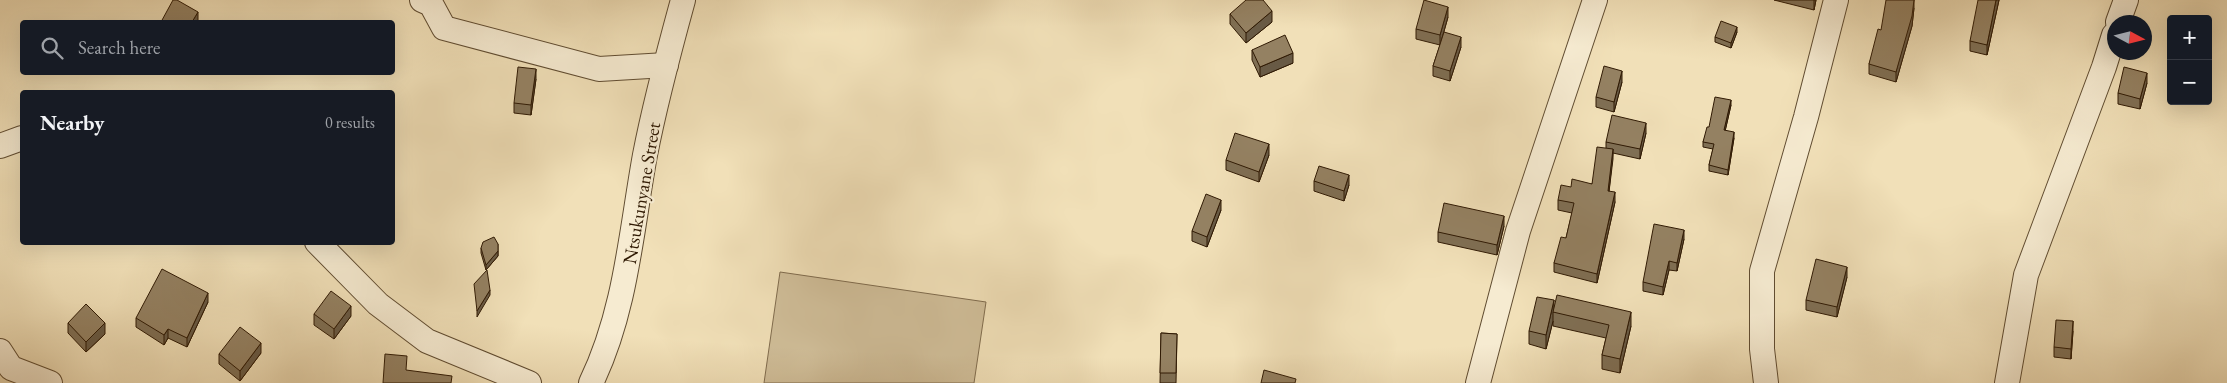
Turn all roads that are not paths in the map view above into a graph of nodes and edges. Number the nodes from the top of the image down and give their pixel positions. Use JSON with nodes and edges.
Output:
{"nodes":[{"id":1,"x":422,"y":0,"type":"edge"},
{"id":2,"x":683,"y":0,"type":"edge"},
{"id":3,"x":1594,"y":0,"type":"edge"},
{"id":4,"x":1836,"y":0,"type":"edge"},
{"id":5,"x":2126,"y":0,"type":"edge"},
{"id":6,"x":2121,"y":15,"type":"edge"},
{"id":7,"x":2107,"y":57,"type":"edge"},
{"id":8,"x":666,"y":65,"type":"junction"},
{"id":9,"x":20,"y":139,"type":"edge"},
{"id":10,"x":0,"y":146,"type":"edge"},
{"id":11,"x":320,"y":245,"type":"edge"},
{"id":12,"x":0,"y":351,"type":"edge"},
{"id":13,"x":50,"y":383,"type":"edge"},
{"id":14,"x":529,"y":383,"type":"edge"},
{"id":15,"x":592,"y":383,"type":"edge"},
{"id":16,"x":1478,"y":383,"type":"edge"},
{"id":17,"x":1766,"y":383,"type":"edge"},
{"id":18,"x":2007,"y":383,"type":"edge"}],
"edges":[{"from":1,"to":8,"type":"street"},
{"from":2,"to":8,"type":"street","name":"Ntsukunyane Street"},
{"from":3,"to":16,"type":"street"},
{"from":4,"to":17,"type":"street"},
{"from":5,"to":6,"type":"street"},
{"from":7,"to":18,"type":"street"},
{"from":8,"to":15,"type":"street","name":"Ntsukunyane Street"},
{"from":9,"to":10,"type":"street"},
{"from":11,"to":14,"type":"street"},
{"from":12,"to":13,"type":"street"}]}
